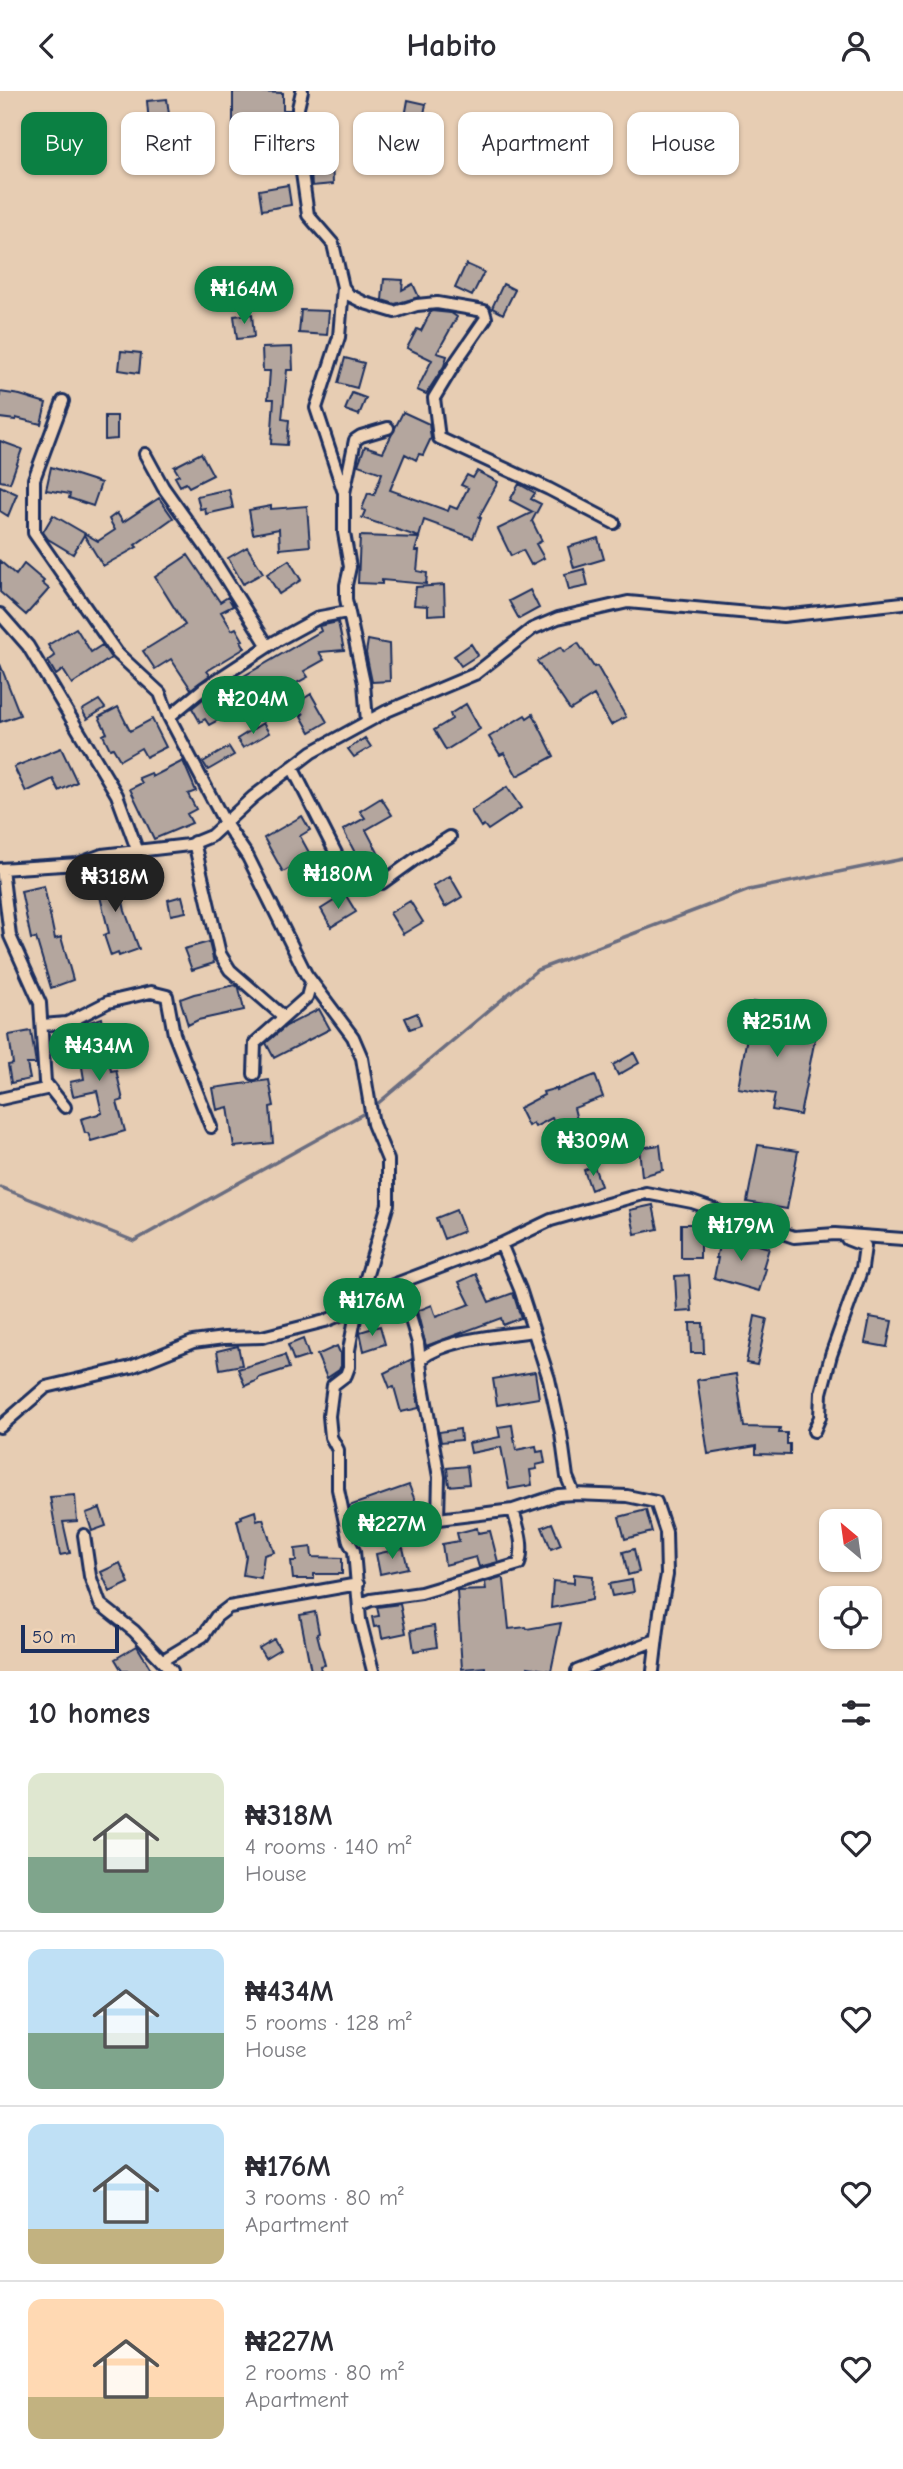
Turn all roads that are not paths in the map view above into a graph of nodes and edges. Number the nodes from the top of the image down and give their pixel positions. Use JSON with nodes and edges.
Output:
{"nodes":[{"id":1,"x":302,"y":91,"type":"edge"},
{"id":2,"x":343,"y":287,"type":"junction"},
{"id":3,"x":63,"y":401,"type":"dead end"},
{"id":4,"x":388,"y":428,"type":"dead end"},
{"id":5,"x":145,"y":454,"type":"dead end"},
{"id":6,"x":344,"y":493,"type":"junction"},
{"id":7,"x":614,"y":523,"type":"dead end"},
{"id":8,"x":903,"y":603,"type":"edge"},
{"id":9,"x":347,"y":612,"type":"junction"},
{"id":10,"x":0,"y":614,"type":"edge"},
{"id":11,"x":268,"y":646,"type":"junction"},
{"id":12,"x":169,"y":717,"type":"junction"},
{"id":13,"x":367,"y":722,"type":"junction"},
{"id":14,"x":292,"y":767,"type":"junction"},
{"id":15,"x":225,"y":823,"type":"junction"},
{"id":16,"x":450,"y":837,"type":"dead end"},
{"id":17,"x":194,"y":842,"type":"junction"},
{"id":18,"x":138,"y":852,"type":"junction"},
{"id":19,"x":1,"y":869,"type":"edge"},
{"id":20,"x":312,"y":982,"type":"junction"},
{"id":21,"x":284,"y":1017,"type":"junction"},
{"id":22,"x":42,"y":1025,"type":"junction"},
{"id":23,"x":254,"y":1074,"type":"dead end"},
{"id":24,"x":50,"y":1088,"type":"junction"},
{"id":25,"x":0,"y":1099,"type":"edge"},
{"id":26,"x":65,"y":1107,"type":"dead end"},
{"id":27,"x":211,"y":1127,"type":"dead end"},
{"id":28,"x":835,"y":1234,"type":"junction"},
{"id":29,"x":903,"y":1239,"type":"edge"},
{"id":30,"x":501,"y":1244,"type":"junction"},
{"id":31,"x":393,"y":1285,"type":"junction"},
{"id":32,"x":356,"y":1308,"type":"junction"},
{"id":33,"x":533,"y":1331,"type":"junction"},
{"id":34,"x":421,"y":1359,"type":"junction"},
{"id":35,"x":0,"y":1427,"type":"edge"},
{"id":36,"x":814,"y":1431,"type":"dead end"},
{"id":37,"x":574,"y":1494,"type":"junction"},
{"id":38,"x":513,"y":1510,"type":"junction"},
{"id":39,"x":84,"y":1535,"type":"dead end"},
{"id":40,"x":358,"y":1584,"type":"junction"},
{"id":41,"x":359,"y":1605,"type":"junction"},
{"id":42,"x":656,"y":1640,"type":"junction"},
{"id":43,"x":163,"y":1660,"type":"junction"},
{"id":44,"x":172,"y":1671,"type":"edge"},
{"id":45,"x":373,"y":1671,"type":"edge"},
{"id":46,"x":577,"y":1671,"type":"edge"},
{"id":47,"x":653,"y":1671,"type":"edge"}],
"edges":[{"from":1,"to":2,"type":"street"},
{"from":2,"to":6,"type":"street"},
{"from":2,"to":7,"type":"street"},
{"from":3,"to":12,"type":"street"},
{"from":4,"to":6,"type":"street"},
{"from":5,"to":11,"type":"street"},
{"from":6,"to":9,"type":"street"},
{"from":8,"to":13,"type":"street"},
{"from":9,"to":11,"type":"street"},
{"from":9,"to":13,"type":"street"},
{"from":10,"to":18,"type":"street"},
{"from":11,"to":12,"type":"street"},
{"from":12,"to":15,"type":"street"},
{"from":13,"to":14,"type":"street"},
{"from":14,"to":15,"type":"street"},
{"from":14,"to":16,"type":"street"},
{"from":15,"to":17,"type":"street"},
{"from":15,"to":20,"type":"street"},
{"from":17,"to":18,"type":"street"},
{"from":17,"to":21,"type":"street"},
{"from":18,"to":19,"type":"street"},
{"from":19,"to":22,"type":"street"},
{"from":20,"to":21,"type":"street"},
{"from":20,"to":32,"type":"street"},
{"from":21,"to":23,"type":"street"},
{"from":22,"to":24,"type":"street"},
{"from":22,"to":27,"type":"street"},
{"from":24,"to":25,"type":"street"},
{"from":24,"to":26,"type":"street"},
{"from":28,"to":29,"type":"street"},
{"from":28,"to":30,"type":"street"},
{"from":28,"to":36,"type":"street"},
{"from":30,"to":31,"type":"street"},
{"from":30,"to":33,"type":"street"},
{"from":31,"to":32,"type":"street"},
{"from":31,"to":34,"type":"street"},
{"from":32,"to":35,"type":"street"},
{"from":32,"to":40,"type":"street"},
{"from":33,"to":34,"type":"street"},
{"from":33,"to":37,"type":"street"},
{"from":34,"to":38,"type":"street"},
{"from":37,"to":38,"type":"street"},
{"from":37,"to":42,"type":"street"},
{"from":38,"to":41,"type":"street"},
{"from":39,"to":43,"type":"street"},
{"from":40,"to":41,"type":"street"},
{"from":40,"to":43,"type":"street"},
{"from":41,"to":45,"type":"street"},
{"from":42,"to":46,"type":"street"},
{"from":42,"to":47,"type":"street"},
{"from":43,"to":44,"type":"street"}]}
